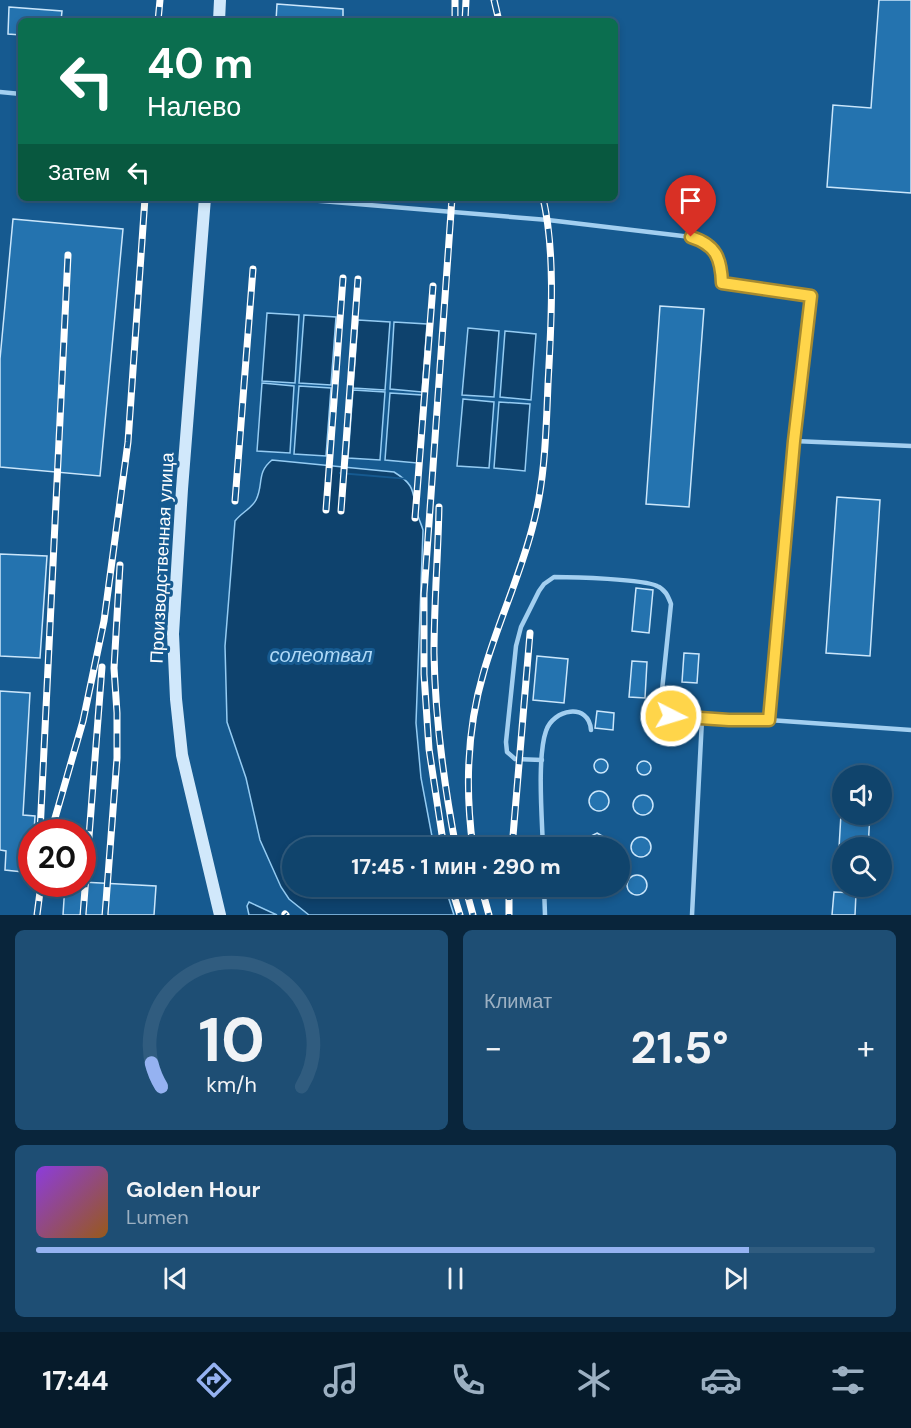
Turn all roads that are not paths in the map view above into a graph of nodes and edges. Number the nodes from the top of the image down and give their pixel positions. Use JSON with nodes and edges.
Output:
{"nodes":[{"id":1,"x":220,"y":0,"type":"edge"},
{"id":2,"x":219,"y":18,"type":"edge"},
{"id":3,"x":0,"y":92,"type":"edge"},
{"id":4,"x":18,"y":94,"type":"edge"},
{"id":5,"x":205,"y":201,"type":"edge"},
{"id":6,"x":321,"y":201,"type":"edge"},
{"id":7,"x":794,"y":441,"type":"junction"},
{"id":8,"x":911,"y":446,"type":"edge"},
{"id":9,"x":702,"y":718,"type":"junction"},
{"id":10,"x":769,"y":720,"type":"junction"},
{"id":11,"x":591,"y":730,"type":"dead end"},
{"id":12,"x":911,"y":730,"type":"edge"},
{"id":13,"x":542,"y":760,"type":"junction"},
{"id":14,"x":543,"y":837,"type":"edge"},
{"id":15,"x":544,"y":897,"type":"edge"},
{"id":16,"x":220,"y":915,"type":"edge"},
{"id":17,"x":545,"y":915,"type":"edge"},
{"id":18,"x":692,"y":915,"type":"edge"}],
"edges":[{"from":1,"to":2,"type":"main road"},
{"from":3,"to":4,"type":"lane"},
{"from":5,"to":16,"type":"main road","name":"Производственная улица"},
{"from":6,"to":7,"type":"lane"},
{"from":7,"to":8,"type":"lane"},
{"from":7,"to":10,"type":"lane"},
{"from":9,"to":10,"type":"lane"},
{"from":9,"to":13,"type":"lane"},
{"from":9,"to":18,"type":"lane"},
{"from":10,"to":12,"type":"lane"},
{"from":11,"to":13,"type":"lane"},
{"from":13,"to":14,"type":"lane"},
{"from":15,"to":17,"type":"lane"}]}
